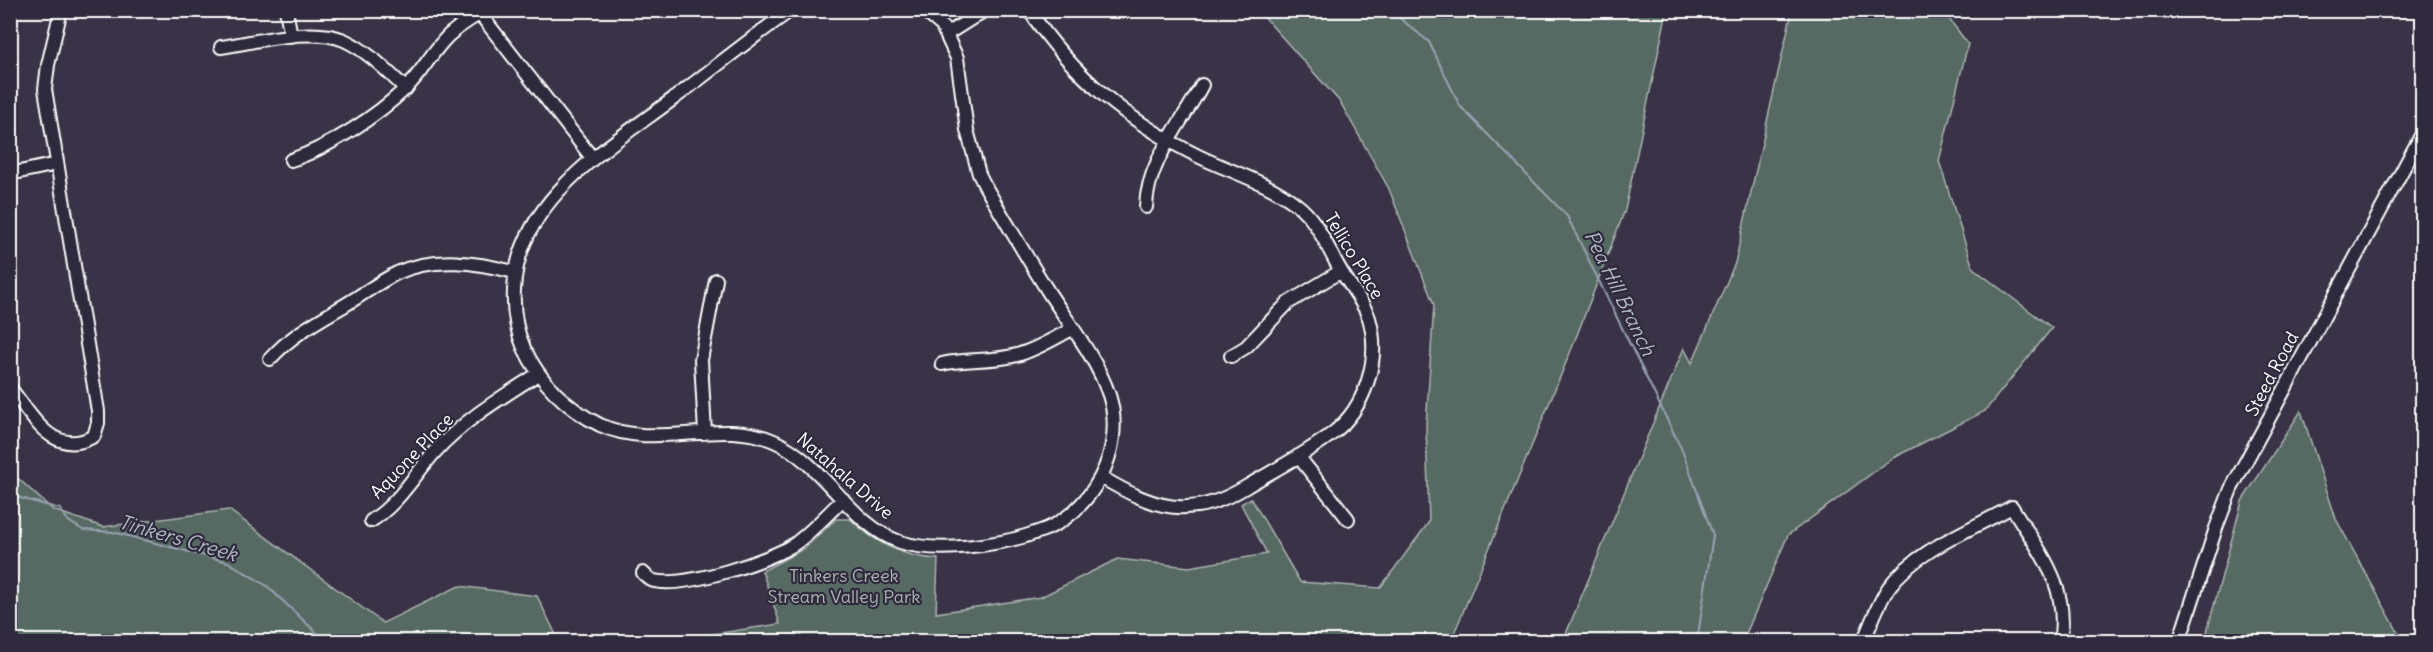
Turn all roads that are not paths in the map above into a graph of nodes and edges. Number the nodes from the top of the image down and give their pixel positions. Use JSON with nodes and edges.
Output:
{"nodes":[{"id":1,"x":61,"y":10,"type":"edge"},
{"id":2,"x":286,"y":10,"type":"edge"},
{"id":3,"x":791,"y":10,"type":"edge"},
{"id":4,"x":923,"y":10,"type":"edge"},
{"id":5,"x":985,"y":10,"type":"edge"},
{"id":6,"x":1029,"y":10,"type":"edge"},
{"id":7,"x":478,"y":12,"type":"edge"},
{"id":8,"x":947,"y":34,"type":"junction"},
{"id":9,"x":291,"y":36,"type":"junction"},
{"id":10,"x":221,"y":47,"type":"dead end"},
{"id":11,"x":1202,"y":85,"type":"dead end"},
{"id":12,"x":406,"y":89,"type":"junction"},
{"id":13,"x":2422,"y":134,"type":"edge"},
{"id":14,"x":1169,"y":141,"type":"junction"},
{"id":15,"x":593,"y":159,"type":"junction"},
{"id":16,"x":291,"y":160,"type":"dead end"},
{"id":17,"x":57,"y":164,"type":"junction"},
{"id":18,"x":10,"y":174,"type":"edge"},
{"id":19,"x":1146,"y":207,"type":"dead end"},
{"id":20,"x":1341,"y":271,"type":"junction"},
{"id":21,"x":514,"y":272,"type":"junction"},
{"id":22,"x":716,"y":280,"type":"dead end"},
{"id":23,"x":1072,"y":329,"type":"junction"},
{"id":24,"x":1231,"y":356,"type":"dead end"},
{"id":25,"x":270,"y":358,"type":"dead end"},
{"id":26,"x":942,"y":364,"type":"dead end"},
{"id":27,"x":537,"y":374,"type":"junction"},
{"id":28,"x":10,"y":388,"type":"edge"},
{"id":29,"x":705,"y":434,"type":"junction"},
{"id":30,"x":1298,"y":456,"type":"junction"},
{"id":31,"x":1101,"y":477,"type":"junction"},
{"id":32,"x":843,"y":499,"type":"junction"},
{"id":33,"x":1348,"y":519,"type":"dead end"},
{"id":34,"x":370,"y":521,"type":"dead end"},
{"id":35,"x":643,"y":573,"type":"dead end"},
{"id":36,"x":1863,"y":642,"type":"edge"},
{"id":37,"x":2060,"y":642,"type":"edge"},
{"id":38,"x":2179,"y":642,"type":"edge"}],
"edges":[{"from":1,"to":17,"type":"street"},
{"from":2,"to":9,"type":"street"},
{"from":3,"to":15,"type":"street","name":"Natahala Drive"},
{"from":4,"to":8,"type":"street","name":"Natahala Drive"},
{"from":5,"to":8,"type":"street"},
{"from":6,"to":14,"type":"street","name":"Tellico Place"},
{"from":7,"to":12,"type":"street"},
{"from":7,"to":15,"type":"street"},
{"from":8,"to":23,"type":"street","name":"Natahala Drive"},
{"from":9,"to":10,"type":"street"},
{"from":9,"to":12,"type":"street"},
{"from":11,"to":14,"type":"street"},
{"from":12,"to":16,"type":"street"},
{"from":13,"to":38,"type":"street","name":"Steed Road"},
{"from":14,"to":19,"type":"street"},
{"from":14,"to":20,"type":"street","name":"Tellico Place"},
{"from":15,"to":21,"type":"street","name":"Natahala Drive"},
{"from":17,"to":18,"type":"street"},
{"from":17,"to":28,"type":"street"},
{"from":20,"to":24,"type":"street"},
{"from":20,"to":30,"type":"street","name":"Tellico Place"},
{"from":21,"to":25,"type":"street"},
{"from":21,"to":27,"type":"street","name":"Natahala Drive"},
{"from":22,"to":29,"type":"street"},
{"from":23,"to":26,"type":"street"},
{"from":23,"to":31,"type":"street","name":"Natahala Drive"},
{"from":27,"to":29,"type":"street","name":"Natahala Drive"},
{"from":27,"to":34,"type":"street","name":"Aquone Place"},
{"from":29,"to":32,"type":"street","name":"Natahala Drive"},
{"from":30,"to":31,"type":"street","name":"Tellico Place"},
{"from":30,"to":33,"type":"street"},
{"from":31,"to":32,"type":"street","name":"Natahala Drive"},
{"from":32,"to":35,"type":"street"},
{"from":36,"to":37,"type":"street"}]}
